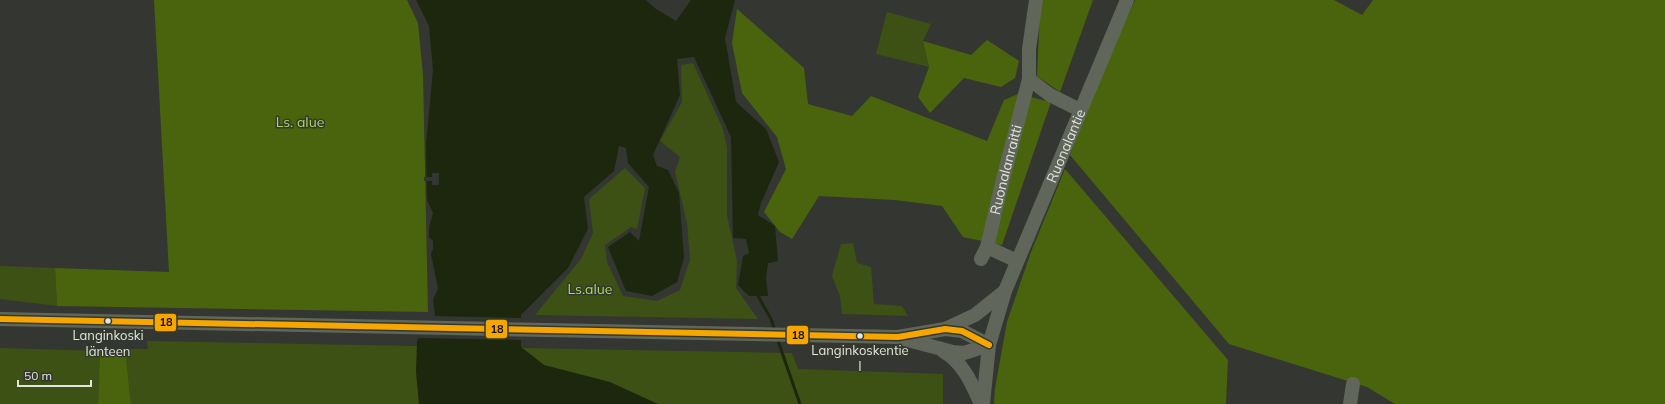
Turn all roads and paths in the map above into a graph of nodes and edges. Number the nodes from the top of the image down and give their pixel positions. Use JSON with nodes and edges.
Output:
{"nodes":[{"id":1,"x":1036,"y":0,"type":"edge"},
{"id":2,"x":1127,"y":0,"type":"edge"},
{"id":3,"x":1030,"y":79,"type":"junction"},
{"id":4,"x":1080,"y":110,"type":"junction"},
{"id":5,"x":1017,"y":261,"type":"junction"},
{"id":6,"x":1005,"y":291,"type":"junction"},
{"id":7,"x":0,"y":319,"type":"edge"},
{"id":8,"x":944,"y":329,"type":"junction"},
{"id":9,"x":898,"y":337,"type":"junction"},
{"id":10,"x":989,"y":345,"type":"junction"},
{"id":11,"x":935,"y":347,"type":"junction"},
{"id":12,"x":1353,"y":384,"type":"dead end"},
{"id":13,"x":982,"y":404,"type":"edge"},
{"id":14,"x":1350,"y":404,"type":"edge"}],
"edges":[{"from":1,"to":3,"type":"street","name":"Ruonalanraitti"},
{"from":2,"to":4,"type":"street","name":"Ruonalantie"},
{"from":3,"to":4,"type":"street"},
{"from":3,"to":5,"type":"street","name":"Ruonalanraitti"},
{"from":4,"to":5,"type":"street","name":"Ruonalantie"},
{"from":5,"to":6,"type":"street","name":"Ruonalantie"},
{"from":6,"to":8,"type":"street","name":"Ruonalantie"},
{"from":6,"to":10,"type":"street","name":"Ruonalantie"},
{"from":7,"to":9,"type":"street"},
{"from":8,"to":9,"type":"street"},
{"from":8,"to":10,"type":"street"},
{"from":9,"to":11,"type":"street"},
{"from":10,"to":11,"type":"street"},
{"from":10,"to":13,"type":"street","name":"Ruonalantie"},
{"from":11,"to":13,"type":"street"},
{"from":12,"to":14,"type":"street"}]}
